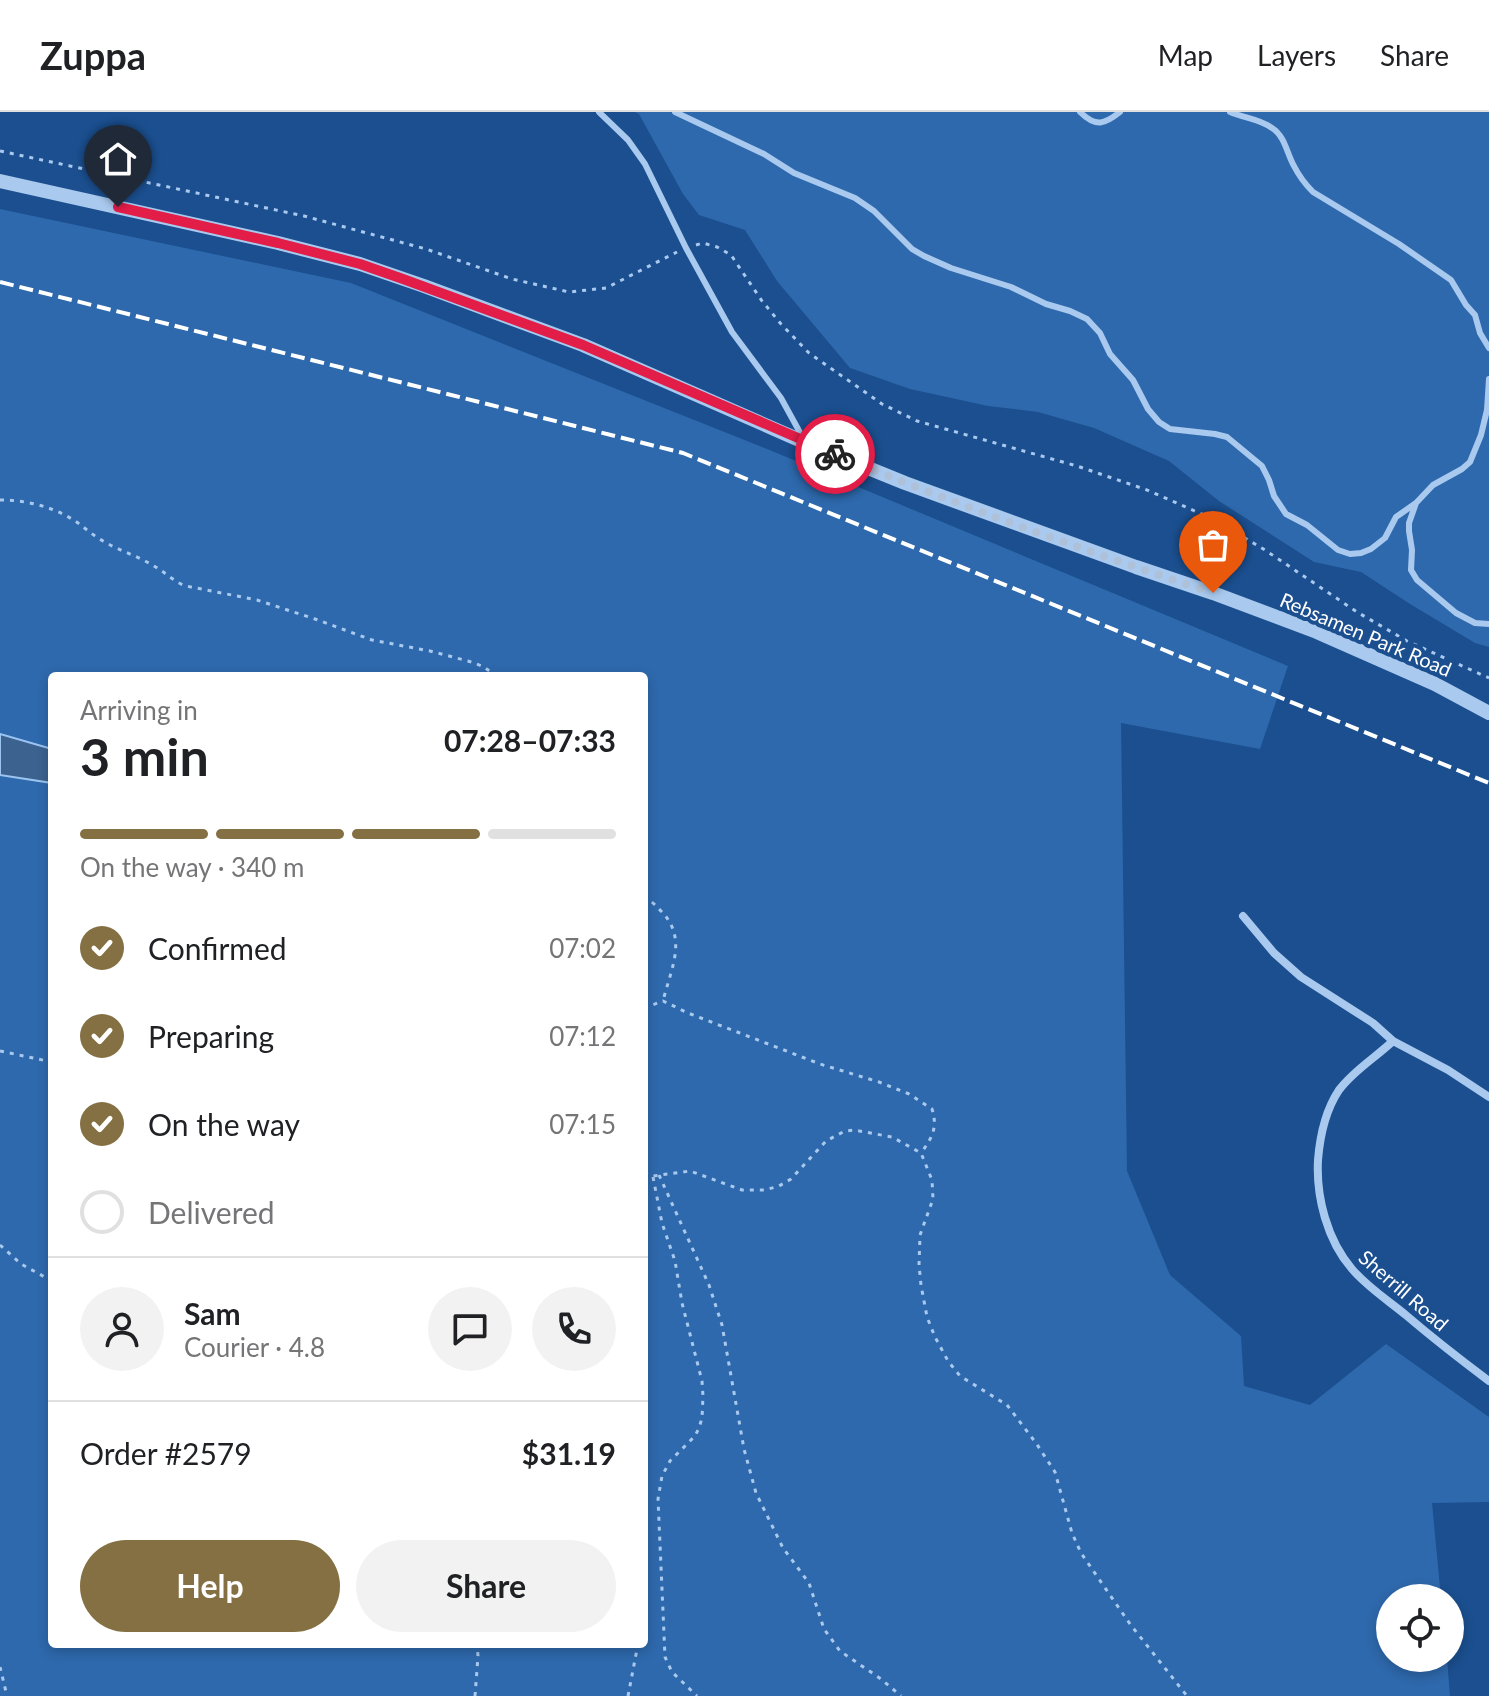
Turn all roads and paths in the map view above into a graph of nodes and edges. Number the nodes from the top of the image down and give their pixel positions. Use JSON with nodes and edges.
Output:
{"nodes":[{"id":1,"x":599,"y":112,"type":"edge"},
{"id":2,"x":675,"y":112,"type":"edge"},
{"id":3,"x":1080,"y":112,"type":"edge"},
{"id":4,"x":1120,"y":112,"type":"edge"},
{"id":5,"x":1230,"y":112,"type":"edge"},
{"id":6,"x":0,"y":181,"type":"edge"},
{"id":7,"x":1489,"y":348,"type":"edge"},
{"id":8,"x":1489,"y":379,"type":"edge"},
{"id":9,"x":1488,"y":409,"type":"edge"},
{"id":10,"x":804,"y":442,"type":"junction"},
{"id":11,"x":0,"y":500,"type":"edge"},
{"id":12,"x":1416,"y":503,"type":"junction"},
{"id":13,"x":1489,"y":624,"type":"edge"},
{"id":14,"x":491,"y":672,"type":"edge"},
{"id":15,"x":1489,"y":713,"type":"edge"},
{"id":16,"x":648,"y":899,"type":"edge"},
{"id":17,"x":1243,"y":916,"type":"dead end"},
{"id":18,"x":663,"y":1001,"type":"junction"},
{"id":19,"x":648,"y":1007,"type":"edge"},
{"id":20,"x":1393,"y":1041,"type":"junction"},
{"id":21,"x":0,"y":1051,"type":"edge"},
{"id":22,"x":48,"y":1061,"type":"edge"},
{"id":23,"x":1489,"y":1097,"type":"edge"},
{"id":24,"x":921,"y":1153,"type":"junction"},
{"id":25,"x":648,"y":1174,"type":"edge"},
{"id":26,"x":656,"y":1176,"type":"junction"},
{"id":27,"x":0,"y":1245,"type":"edge"},
{"id":28,"x":48,"y":1279,"type":"edge"},
{"id":29,"x":1489,"y":1381,"type":"edge"},
{"id":30,"x":477,"y":1648,"type":"edge"},
{"id":31,"x":637,"y":1648,"type":"edge"},
{"id":32,"x":0,"y":1667,"type":"edge"},
{"id":33,"x":7,"y":1696,"type":"edge"},
{"id":34,"x":475,"y":1696,"type":"edge"},
{"id":35,"x":628,"y":1696,"type":"edge"},
{"id":36,"x":697,"y":1696,"type":"edge"},
{"id":37,"x":901,"y":1696,"type":"edge"},
{"id":38,"x":1187,"y":1696,"type":"edge"}],
"edges":[{"from":1,"to":10,"type":"lane"},
{"from":2,"to":12,"type":"lane"},
{"from":3,"to":4,"type":"lane"},
{"from":5,"to":7,"type":"lane"},
{"from":6,"to":10,"type":"street","name":"Rebsamen Park Road"},
{"from":8,"to":9,"type":"lane"},
{"from":9,"to":12,"type":"lane"},
{"from":10,"to":15,"type":"street","name":"Rebsamen Park Road"},
{"from":11,"to":14,"type":"path"},
{"from":12,"to":13,"type":"lane"},
{"from":16,"to":18,"type":"path"},
{"from":17,"to":20,"type":"street"},
{"from":18,"to":19,"type":"path"},
{"from":18,"to":24,"type":"path"},
{"from":20,"to":23,"type":"street"},
{"from":20,"to":29,"type":"street","name":"Sherrill Road"},
{"from":21,"to":22,"type":"path"},
{"from":24,"to":26,"type":"path"},
{"from":24,"to":38,"type":"path"},
{"from":25,"to":26,"type":"path"},
{"from":26,"to":36,"type":"path"},
{"from":26,"to":37,"type":"path"},
{"from":27,"to":28,"type":"path"},
{"from":30,"to":34,"type":"path"},
{"from":31,"to":35,"type":"path"},
{"from":32,"to":33,"type":"path"}]}
